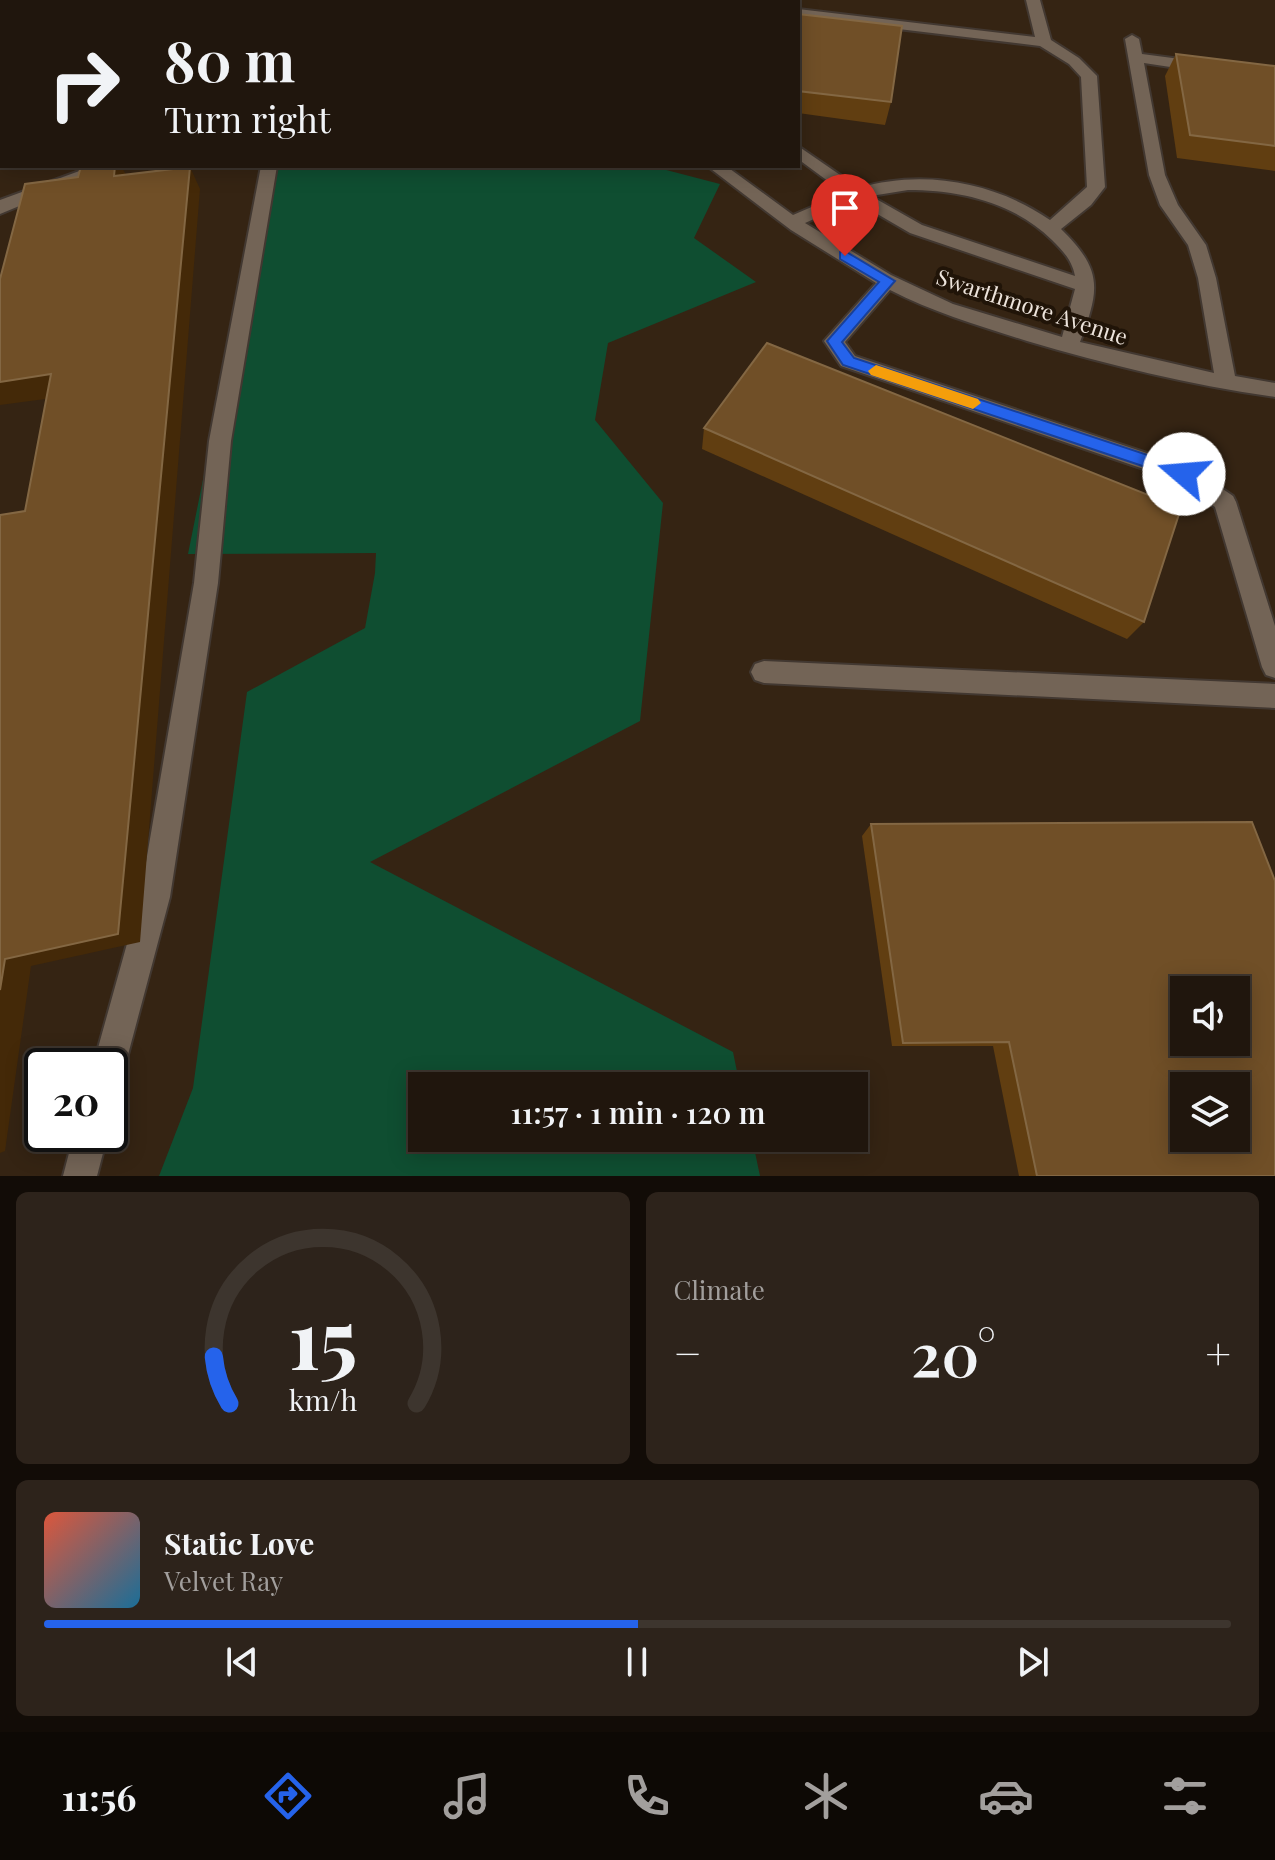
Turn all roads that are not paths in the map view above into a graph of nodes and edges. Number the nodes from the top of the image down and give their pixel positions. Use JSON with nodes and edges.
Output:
{"nodes":[{"id":1,"x":1033,"y":0,"type":"edge"},
{"id":2,"x":800,"y":13,"type":"edge"},
{"id":3,"x":1044,"y":42,"type":"junction"},
{"id":4,"x":1213,"y":68,"type":"edge"},
{"id":5,"x":800,"y":152,"type":"edge"},
{"id":6,"x":103,"y":168,"type":"edge"},
{"id":7,"x":269,"y":168,"type":"edge"},
{"id":8,"x":718,"y":168,"type":"edge"},
{"id":9,"x":857,"y":195,"type":"junction"},
{"id":10,"x":0,"y":207,"type":"edge"},
{"id":11,"x":793,"y":222,"type":"junction"},
{"id":12,"x":1052,"y":227,"type":"junction"},
{"id":13,"x":888,"y":281,"type":"junction"},
{"id":14,"x":1083,"y":285,"type":"junction"},
{"id":15,"x":1068,"y":347,"type":"junction"},
{"id":16,"x":1226,"y":384,"type":"junction"},
{"id":17,"x":1275,"y":390,"type":"edge"},
{"id":18,"x":1275,"y":667,"type":"edge"},
{"id":19,"x":764,"y":672,"type":"dead end"},
{"id":20,"x":1275,"y":696,"type":"edge"},
{"id":21,"x":114,"y":1048,"type":"edge"},
{"id":22,"x":86,"y":1152,"type":"edge"},
{"id":23,"x":80,"y":1176,"type":"edge"}],
"edges":[{"from":1,"to":3,"type":"street"},
{"from":2,"to":3,"type":"street"},
{"from":3,"to":12,"type":"street"},
{"from":4,"to":16,"type":"street"},
{"from":5,"to":9,"type":"street"},
{"from":6,"to":10,"type":"street"},
{"from":7,"to":21,"type":"street"},
{"from":8,"to":11,"type":"street","name":"Swarthmore Avenue"},
{"from":9,"to":11,"type":"street"},
{"from":9,"to":12,"type":"street"},
{"from":9,"to":14,"type":"street"},
{"from":11,"to":13,"type":"street","name":"Swarthmore Avenue"},
{"from":12,"to":14,"type":"street"},
{"from":13,"to":15,"type":"street","name":"Swarthmore Avenue"},
{"from":13,"to":18,"type":"street"},
{"from":14,"to":15,"type":"street"},
{"from":15,"to":16,"type":"street","name":"Swarthmore Avenue"},
{"from":16,"to":17,"type":"street","name":"Swarthmore Avenue"},
{"from":19,"to":20,"type":"street"},
{"from":22,"to":23,"type":"street"}]}
